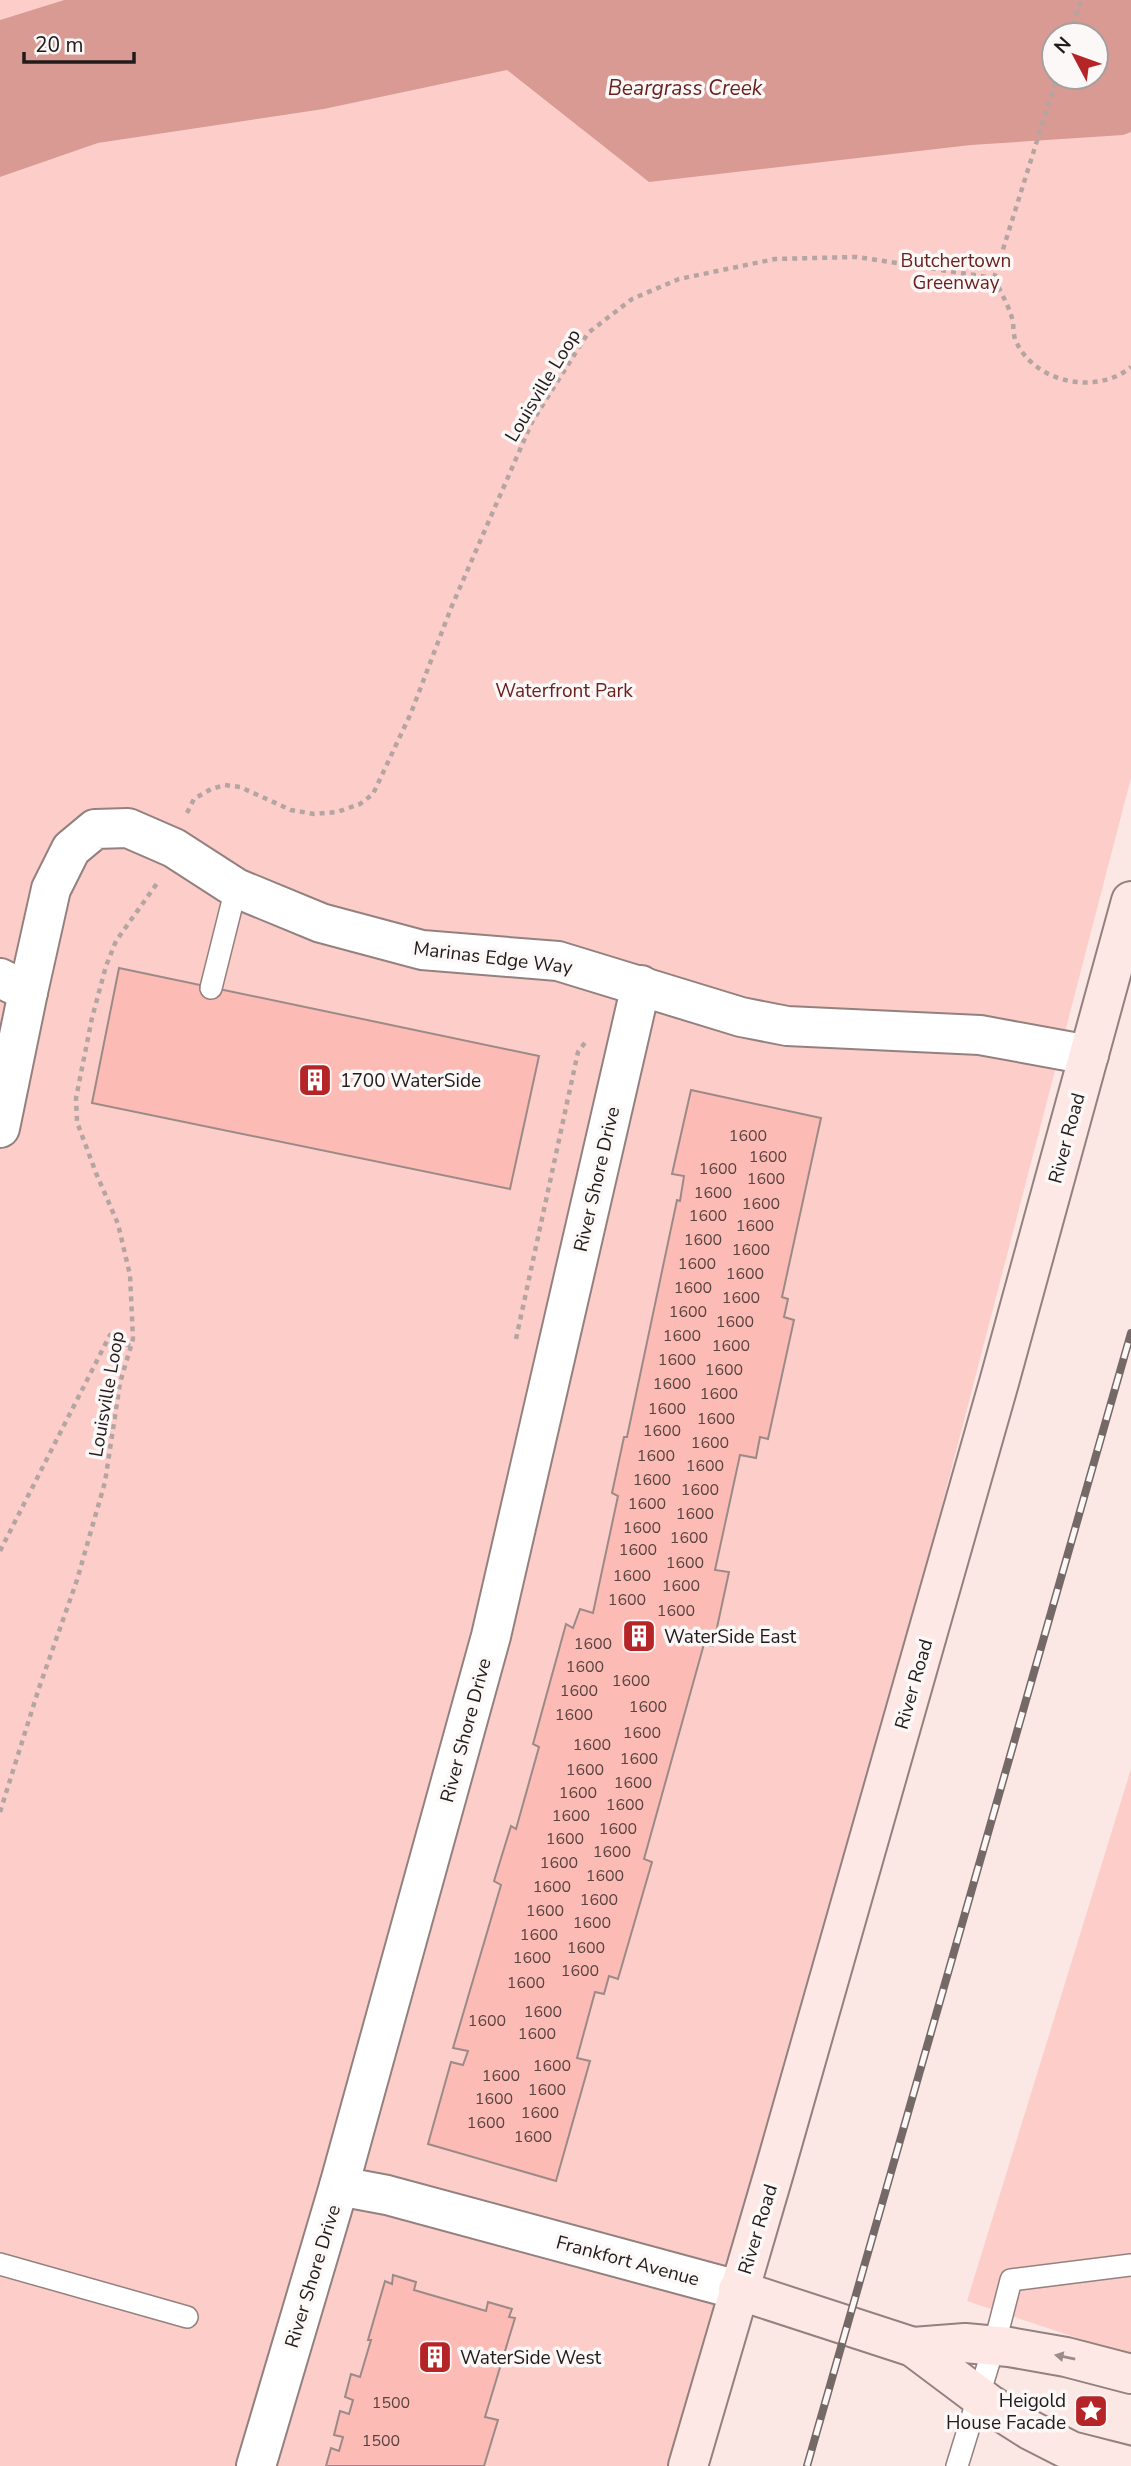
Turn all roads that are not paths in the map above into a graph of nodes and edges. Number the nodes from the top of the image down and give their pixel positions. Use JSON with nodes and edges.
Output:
{"nodes":[{"id":1,"x":236,"y":887,"type":"junction"},
{"id":2,"x":1131,"y":901,"type":"edge"},
{"id":3,"x":14,"y":985,"type":"edge"},
{"id":4,"x":641,"y":985,"type":"junction"},
{"id":5,"x":211,"y":988,"type":"dead end"},
{"id":6,"x":1089,"y":1055,"type":"junction"},
{"id":7,"x":0,"y":1128,"type":"edge"},
{"id":8,"x":339,"y":2186,"type":"junction"},
{"id":9,"x":0,"y":2264,"type":"edge"},
{"id":10,"x":1131,"y":2266,"type":"edge"},
{"id":11,"x":738,"y":2290,"type":"junction"},
{"id":12,"x":187,"y":2318,"type":"dead end"},
{"id":13,"x":994,"y":2346,"type":"junction"},
{"id":14,"x":913,"y":2347,"type":"junction"},
{"id":15,"x":1131,"y":2374,"type":"edge"},
{"id":16,"x":979,"y":2397,"type":"junction"},
{"id":17,"x":256,"y":2466,"type":"edge"},
{"id":18,"x":688,"y":2466,"type":"edge"},
{"id":19,"x":957,"y":2466,"type":"edge"},
{"id":20,"x":1130,"y":2466,"type":"edge"}],
"edges":[{"from":1,"to":3,"type":"street","name":"Marinas Edge Way"},
{"from":1,"to":4,"type":"street","name":"Marinas Edge Way"},
{"from":1,"to":5,"type":"lane"},
{"from":2,"to":6,"type":"street","name":"River Road"},
{"from":3,"to":7,"type":"street","name":"Marinas Edge Way"},
{"from":4,"to":6,"type":"street","name":"Marinas Edge Way"},
{"from":4,"to":8,"type":"street","name":"River Shore Drive"},
{"from":6,"to":11,"type":"street","name":"River Road"},
{"from":8,"to":11,"type":"street","name":"Frankfort Avenue"},
{"from":8,"to":17,"type":"street","name":"River Shore Drive"},
{"from":9,"to":12,"type":"lane"},
{"from":10,"to":13,"type":"lane"},
{"from":11,"to":14,"type":"street","name":"Frankfort Avenue"},
{"from":11,"to":18,"type":"street","name":"River Road"},
{"from":13,"to":14,"type":"street","name":"Frankfort Avenue"},
{"from":15,"to":13,"type":"street","name":"Frankfort Avenue","one_way":true},
{"from":13,"to":16,"type":"lane"},
{"from":14,"to":16,"type":"street","name":"Frankfort Avenue"},
{"from":16,"to":19,"type":"lane"},
{"from":16,"to":20,"type":"street","name":"Frankfort Avenue"}]}
